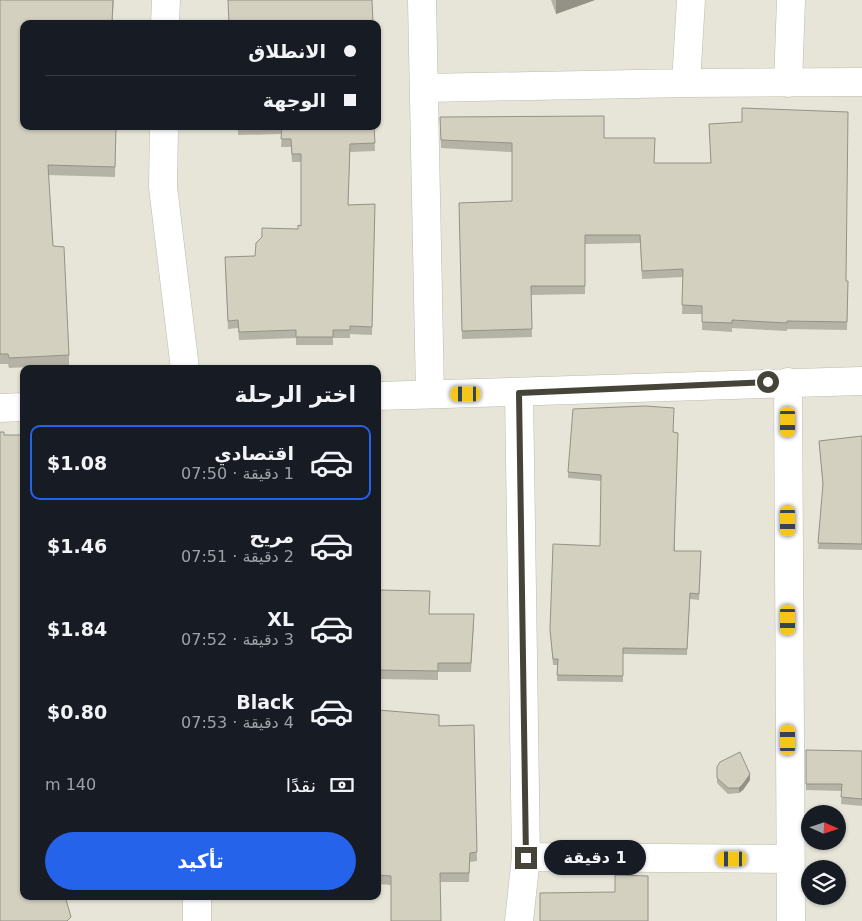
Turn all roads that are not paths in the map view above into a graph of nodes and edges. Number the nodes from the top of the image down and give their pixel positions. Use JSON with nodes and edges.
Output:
{"nodes":[{"id":1,"x":166,"y":0,"type":"edge"},
{"id":2,"x":422,"y":0,"type":"edge"},
{"id":3,"x":691,"y":0,"type":"edge"},
{"id":4,"x":791,"y":0,"type":"edge"},
{"id":5,"x":165,"y":20,"type":"edge"},
{"id":6,"x":862,"y":82,"type":"edge"},
{"id":7,"x":686,"y":83,"type":"junction"},
{"id":8,"x":788,"y":83,"type":"junction"},
{"id":9,"x":425,"y":88,"type":"junction"},
{"id":10,"x":164,"y":130,"type":"edge"},
{"id":11,"x":185,"y":365,"type":"edge"},
{"id":12,"x":862,"y":381,"type":"edge"},
{"id":13,"x":788,"y":382,"type":"junction"},
{"id":14,"x":519,"y":393,"type":"junction"},
{"id":15,"x":430,"y":394,"type":"junction"},
{"id":16,"x":381,"y":396,"type":"edge"},
{"id":17,"x":20,"y":407,"type":"edge"},
{"id":18,"x":0,"y":408,"type":"edge"},
{"id":19,"x":526,"y":858,"type":"junction"},
{"id":20,"x":789,"y":859,"type":"junction"},
{"id":21,"x":197,"y":900,"type":"edge"},
{"id":22,"x":197,"y":921,"type":"edge"},
{"id":23,"x":519,"y":921,"type":"edge"},
{"id":24,"x":791,"y":921,"type":"edge"}],
"edges":[{"from":1,"to":5,"type":"street"},
{"from":2,"to":9,"type":"street"},
{"from":3,"to":7,"type":"street"},
{"from":4,"to":8,"type":"street"},
{"from":6,"to":8,"type":"street"},
{"from":7,"to":8,"type":"street"},
{"from":7,"to":9,"type":"street"},
{"from":9,"to":15,"type":"street"},
{"from":10,"to":11,"type":"street"},
{"from":12,"to":13,"type":"street"},
{"from":13,"to":14,"type":"street"},
{"from":13,"to":20,"type":"street"},
{"from":14,"to":15,"type":"street"},
{"from":14,"to":19,"type":"street"},
{"from":15,"to":16,"type":"street"},
{"from":17,"to":18,"type":"street"},
{"from":19,"to":20,"type":"street"},
{"from":19,"to":23,"type":"street"},
{"from":20,"to":24,"type":"street"},
{"from":21,"to":22,"type":"street"}]}
